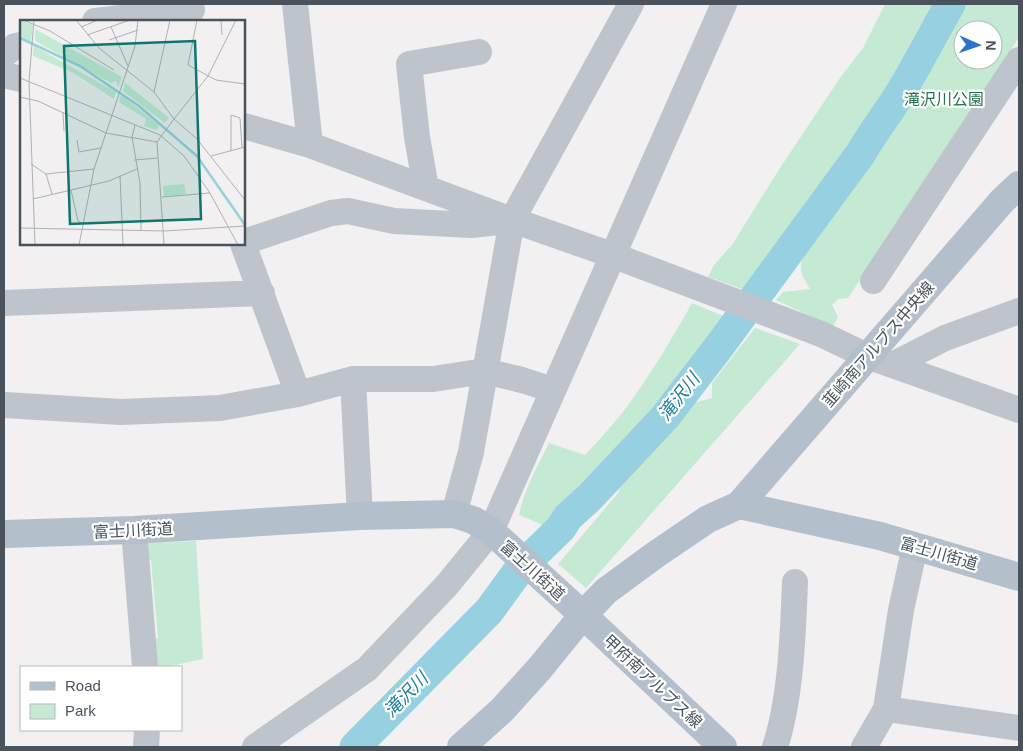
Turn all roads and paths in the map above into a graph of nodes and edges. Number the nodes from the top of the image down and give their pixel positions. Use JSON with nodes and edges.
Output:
{"nodes":[{"id":1,"x":295,"y":4,"type":"edge"},
{"id":2,"x":631,"y":4,"type":"edge"},
{"id":3,"x":724,"y":4,"type":"edge"},
{"id":4,"x":193,"y":12,"type":"edge"},
{"id":5,"x":106,"y":20,"type":"edge"},
{"id":6,"x":20,"y":45,"type":"edge"},
{"id":7,"x":479,"y":52,"type":"dead end"},
{"id":8,"x":4,"y":56,"type":"edge"},
{"id":9,"x":1019,"y":60,"type":"edge"},
{"id":10,"x":4,"y":75,"type":"edge"},
{"id":11,"x":20,"y":79,"type":"edge"},
{"id":12,"x":245,"y":126,"type":"edge"},
{"id":13,"x":310,"y":145,"type":"junction"},
{"id":14,"x":1019,"y":185,"type":"edge"},
{"id":15,"x":426,"y":188,"type":"junction"},
{"id":16,"x":512,"y":220,"type":"junction"},
{"id":17,"x":245,"y":242,"type":"edge"},
{"id":18,"x":244,"y":245,"type":"edge"},
{"id":19,"x":612,"y":255,"type":"junction"},
{"id":20,"x":873,"y":281,"type":"dead end"},
{"id":21,"x":262,"y":293,"type":"junction"},
{"id":22,"x":4,"y":304,"type":"edge"},
{"id":23,"x":1019,"y":311,"type":"edge"},
{"id":24,"x":880,"y":360,"type":"junction"},
{"id":25,"x":485,"y":371,"type":"junction"},
{"id":26,"x":353,"y":379,"type":"junction"},
{"id":27,"x":552,"y":390,"type":"junction"},
{"id":28,"x":298,"y":394,"type":"junction"},
{"id":29,"x":4,"y":405,"type":"edge"},
{"id":30,"x":1019,"y":410,"type":"edge"},
{"id":31,"x":738,"y":505,"type":"junction"},
{"id":32,"x":454,"y":514,"type":"junction"},
{"id":33,"x":360,"y":516,"type":"junction"},
{"id":34,"x":134,"y":530,"type":"junction"},
{"id":35,"x":4,"y":534,"type":"edge"},
{"id":36,"x":500,"y":539,"type":"junction"},
{"id":37,"x":915,"y":546,"type":"junction"},
{"id":38,"x":1019,"y":578,"type":"edge"},
{"id":39,"x":795,"y":582,"type":"dead end"},
{"id":40,"x":576,"y":608,"type":"junction"},
{"id":41,"x":145,"y":666,"type":"edge"},
{"id":42,"x":886,"y":709,"type":"junction"},
{"id":43,"x":1019,"y":728,"type":"edge"},
{"id":44,"x":146,"y":731,"type":"edge"},
{"id":45,"x":146,"y":747,"type":"edge"},
{"id":46,"x":255,"y":747,"type":"edge"},
{"id":47,"x":461,"y":747,"type":"edge"},
{"id":48,"x":723,"y":747,"type":"edge"},
{"id":49,"x":775,"y":747,"type":"edge"},
{"id":50,"x":864,"y":747,"type":"edge"}],
"edges":[{"from":1,"to":13,"type":"street"},
{"from":2,"to":16,"type":"street"},
{"from":3,"to":19,"type":"street"},
{"from":4,"to":5,"type":"street"},
{"from":6,"to":8,"type":"street"},
{"from":7,"to":15,"type":"street"},
{"from":9,"to":20,"type":"street"},
{"from":10,"to":11,"type":"street"},
{"from":12,"to":13,"type":"street"},
{"from":13,"to":15,"type":"street"},
{"from":14,"to":24,"type":"main road","name":"韮崎南アルプス中央線"},
{"from":15,"to":16,"type":"street"},
{"from":16,"to":17,"type":"street"},
{"from":16,"to":19,"type":"street"},
{"from":16,"to":25,"type":"street"},
{"from":18,"to":21,"type":"street"},
{"from":19,"to":24,"type":"street"},
{"from":19,"to":27,"type":"street"},
{"from":21,"to":22,"type":"street"},
{"from":21,"to":28,"type":"street"},
{"from":23,"to":24,"type":"street"},
{"from":24,"to":30,"type":"street"},
{"from":24,"to":31,"type":"main road","name":"韮崎南アルプス中央線"},
{"from":25,"to":26,"type":"street"},
{"from":25,"to":27,"type":"street"},
{"from":25,"to":32,"type":"street"},
{"from":26,"to":28,"type":"street"},
{"from":26,"to":33,"type":"street"},
{"from":27,"to":36,"type":"street"},
{"from":28,"to":29,"type":"street"},
{"from":31,"to":37,"type":"main road","name":"富士川街道"},
{"from":31,"to":40,"type":"main road"},
{"from":32,"to":33,"type":"main road","name":"富士川街道"},
{"from":32,"to":36,"type":"main road","name":"富士川街道"},
{"from":33,"to":34,"type":"main road","name":"富士川街道"},
{"from":34,"to":35,"type":"main road","name":"富士川街道"},
{"from":34,"to":41,"type":"street"},
{"from":36,"to":40,"type":"main road","name":"富士川街道"},
{"from":36,"to":46,"type":"street"},
{"from":37,"to":38,"type":"main road","name":"富士川街道"},
{"from":37,"to":42,"type":"street"},
{"from":39,"to":49,"type":"street"},
{"from":40,"to":47,"type":"main road"},
{"from":40,"to":48,"type":"main road","name":"甲府南アルプス線"},
{"from":42,"to":43,"type":"street"},
{"from":42,"to":50,"type":"street"},
{"from":44,"to":45,"type":"street"}]}
